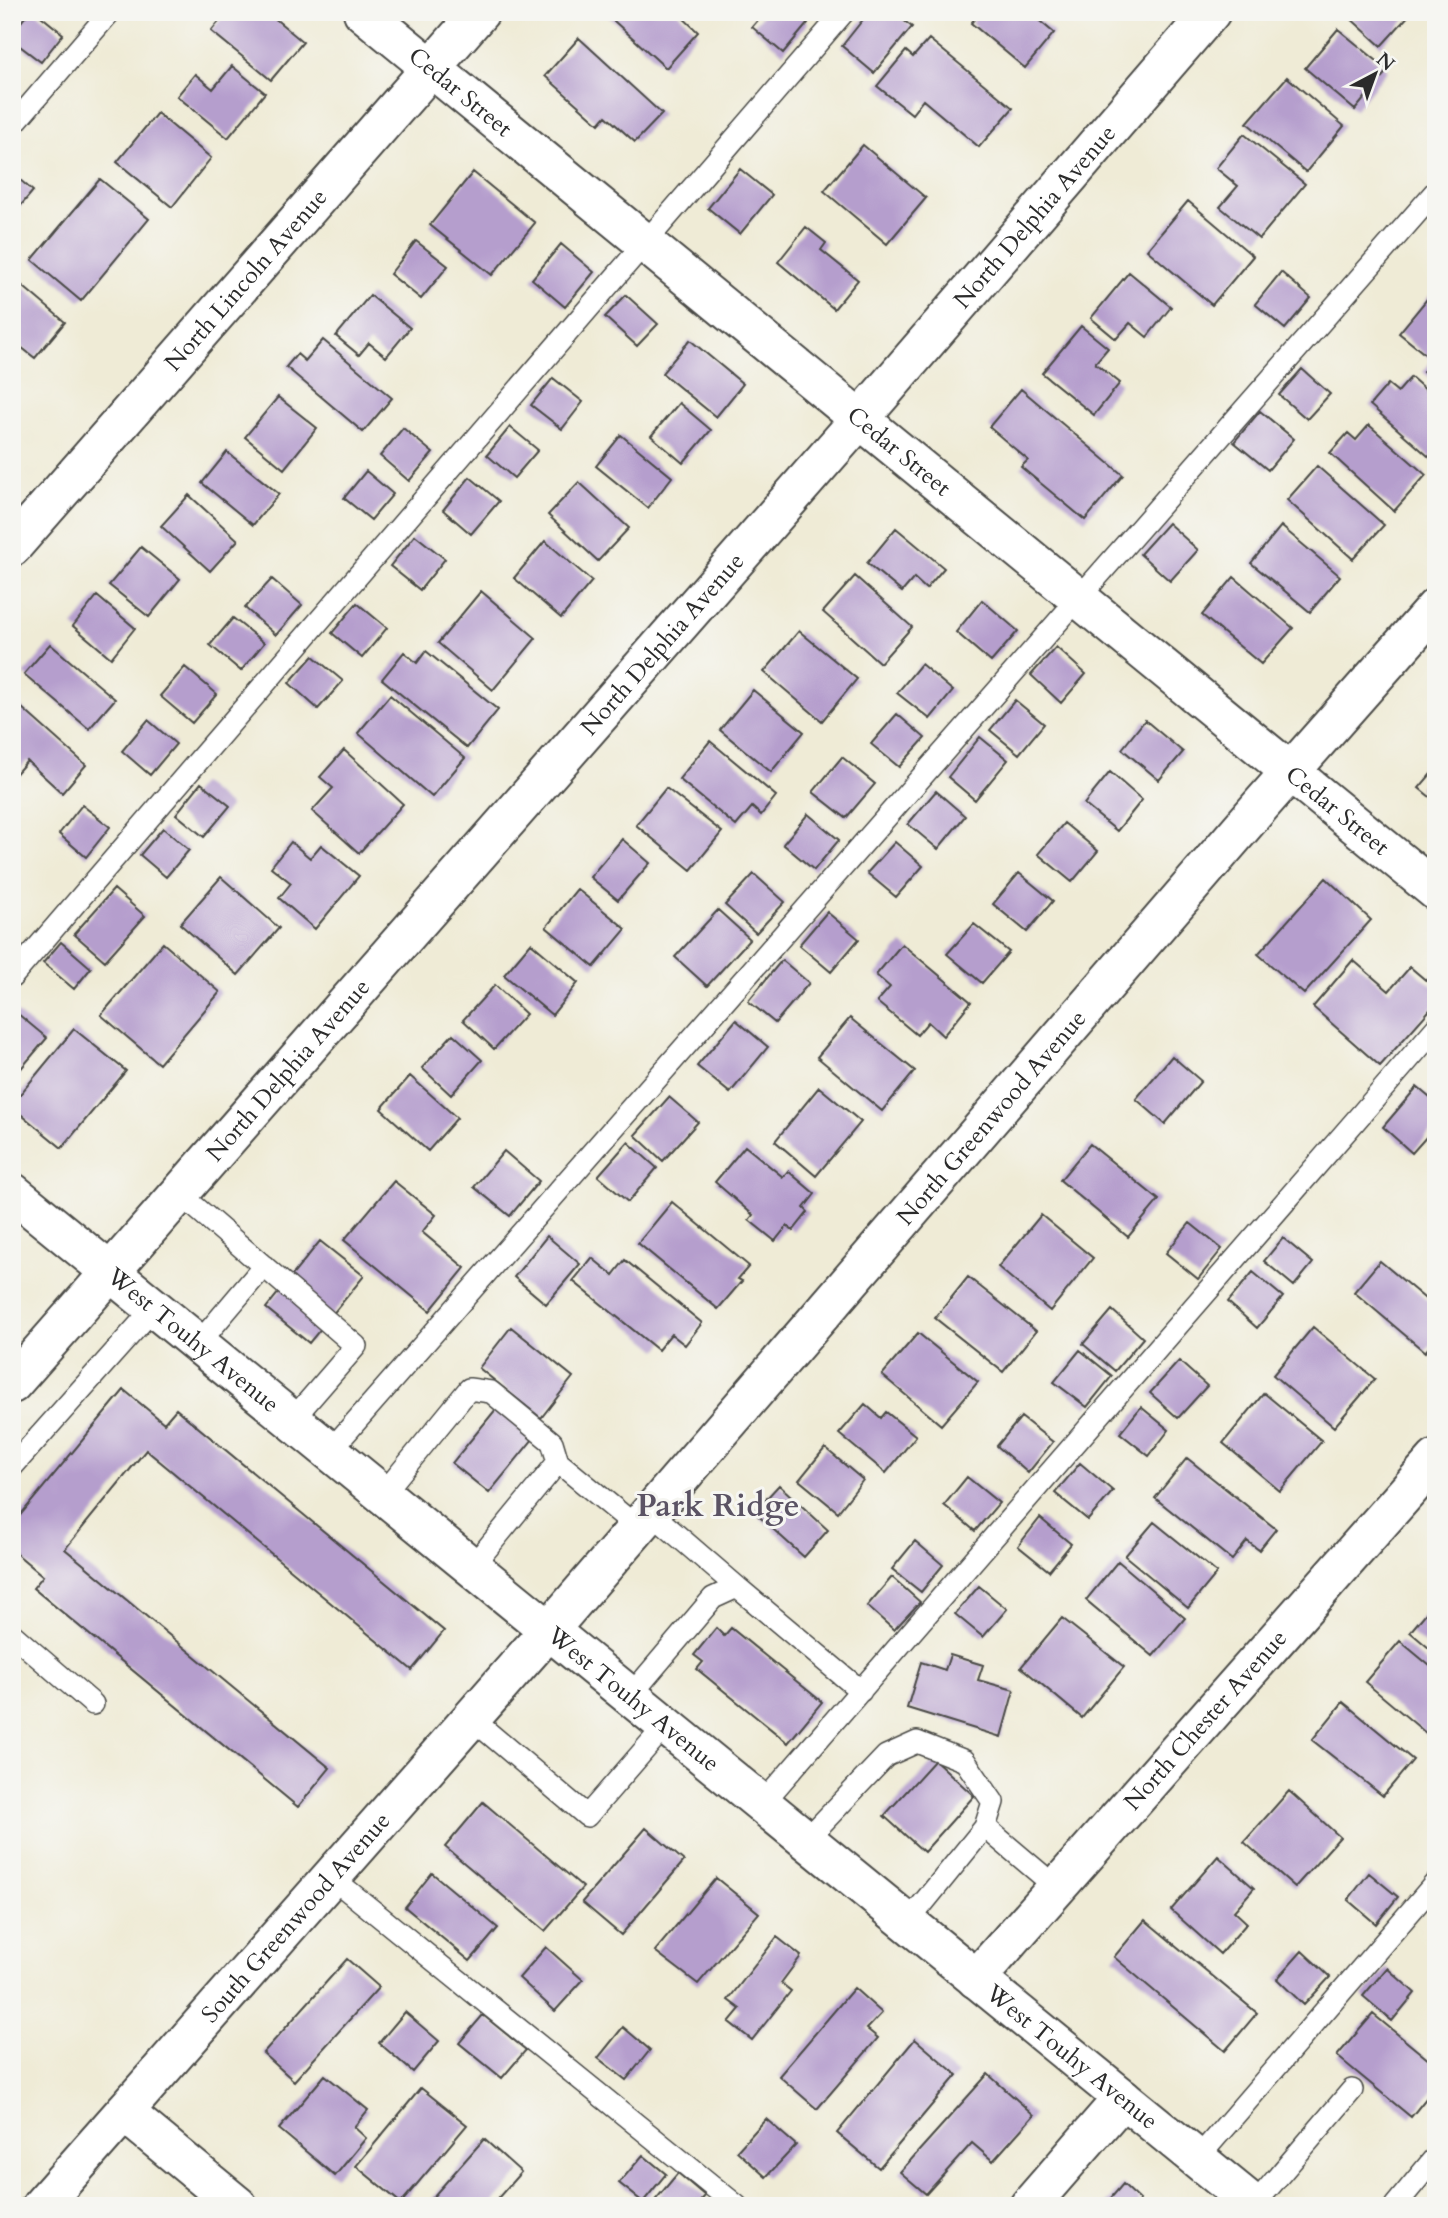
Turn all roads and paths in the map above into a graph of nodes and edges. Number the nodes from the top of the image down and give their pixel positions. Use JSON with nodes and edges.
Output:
{"nodes":[{"id":1,"x":110,"y":12,"type":"edge"},
{"id":2,"x":363,"y":12,"type":"edge"},
{"id":3,"x":480,"y":12,"type":"edge"},
{"id":4,"x":844,"y":12,"type":"edge"},
{"id":5,"x":1211,"y":12,"type":"edge"},
{"id":6,"x":431,"y":68,"type":"junction"},
{"id":7,"x":12,"y":126,"type":"edge"},
{"id":8,"x":1436,"y":191,"type":"edge"},
{"id":9,"x":643,"y":242,"type":"junction"},
{"id":10,"x":859,"y":420,"type":"junction"},
{"id":11,"x":12,"y":547,"type":"edge"},
{"id":12,"x":1078,"y":599,"type":"junction"},
{"id":13,"x":1436,"y":607,"type":"edge"},
{"id":14,"x":1289,"y":772,"type":"junction"},
{"id":15,"x":1436,"y":891,"type":"edge"},
{"id":16,"x":12,"y":977,"type":"edge"},
{"id":17,"x":1436,"y":1028,"type":"edge"},
{"id":18,"x":12,"y":1192,"type":"edge"},
{"id":19,"x":179,"y":1192,"type":"junction"},
{"id":20,"x":264,"y":1266,"type":"junction"},
{"id":21,"x":109,"y":1271,"type":"junction"},
{"id":22,"x":154,"y":1307,"type":"junction"},
{"id":23,"x":198,"y":1344,"type":"junction"},
{"id":24,"x":12,"y":1384,"type":"edge"},
{"id":25,"x":292,"y":1420,"type":"junction"},
{"id":26,"x":330,"y":1451,"type":"junction"},
{"id":27,"x":1436,"y":1459,"type":"edge"},
{"id":28,"x":558,"y":1462,"type":"junction"},
{"id":29,"x":12,"y":1467,"type":"edge"},
{"id":30,"x":383,"y":1494,"type":"junction"},
{"id":31,"x":644,"y":1520,"type":"junction"},
{"id":32,"x":472,"y":1567,"type":"junction"},
{"id":33,"x":737,"y":1587,"type":"junction"},
{"id":34,"x":549,"y":1630,"type":"junction"},
{"id":35,"x":12,"y":1634,"type":"edge"},
{"id":36,"x":861,"y":1691,"type":"junction"},
{"id":37,"x":630,"y":1696,"type":"junction"},
{"id":38,"x":93,"y":1704,"type":"dead end"},
{"id":39,"x":471,"y":1718,"type":"junction"},
{"id":40,"x":666,"y":1725,"type":"junction"},
{"id":41,"x":762,"y":1804,"type":"junction"},
{"id":42,"x":985,"y":1827,"type":"junction"},
{"id":43,"x":806,"y":1840,"type":"junction"},
{"id":44,"x":331,"y":1877,"type":"junction"},
{"id":45,"x":1436,"y":1882,"type":"edge"},
{"id":46,"x":1057,"y":1888,"type":"junction"},
{"id":47,"x":907,"y":1923,"type":"junction"},
{"id":48,"x":976,"y":1979,"type":"junction"},
{"id":49,"x":1352,"y":2090,"type":"dead end"},
{"id":50,"x":1123,"y":2098,"type":"junction"},
{"id":51,"x":124,"y":2112,"type":"junction"},
{"id":52,"x":1197,"y":2159,"type":"junction"},
{"id":53,"x":1433,"y":2160,"type":"dead end"},
{"id":54,"x":1254,"y":2205,"type":"edge"},
{"id":55,"x":41,"y":2206,"type":"edge"},
{"id":56,"x":238,"y":2206,"type":"edge"},
{"id":57,"x":737,"y":2206,"type":"edge"},
{"id":58,"x":1028,"y":2206,"type":"edge"},
{"id":59,"x":1395,"y":2206,"type":"edge"}],
"edges":[{"from":1,"to":7,"type":"lane"},
{"from":2,"to":6,"type":"street","name":"Cedar Street"},
{"from":3,"to":6,"type":"street","name":"North Lincoln Avenue"},
{"from":4,"to":9,"type":"lane"},
{"from":5,"to":10,"type":"street","name":"North Delphia Avenue"},
{"from":6,"to":9,"type":"street","name":"Cedar Street"},
{"from":6,"to":11,"type":"street","name":"North Lincoln Avenue"},
{"from":8,"to":12,"type":"lane"},
{"from":9,"to":10,"type":"street","name":"Cedar Street"},
{"from":9,"to":16,"type":"lane"},
{"from":10,"to":12,"type":"street","name":"Cedar Street"},
{"from":10,"to":19,"type":"street","name":"North Delphia Avenue"},
{"from":12,"to":14,"type":"street","name":"Cedar Street"},
{"from":12,"to":26,"type":"lane"},
{"from":13,"to":14,"type":"street","name":"North Greenwood Avenue"},
{"from":14,"to":15,"type":"street","name":"Cedar Street"},
{"from":14,"to":31,"type":"street","name":"North Greenwood Avenue"},
{"from":17,"to":36,"type":"lane"},
{"from":18,"to":21,"type":"street","name":"West Touhy Avenue"},
{"from":19,"to":20,"type":"lane"},
{"from":19,"to":21,"type":"street","name":"North Delphia Avenue"},
{"from":20,"to":23,"type":"lane"},
{"from":20,"to":25,"type":"lane"},
{"from":21,"to":22,"type":"street","name":"West Touhy Avenue"},
{"from":21,"to":24,"type":"street","name":"North Delphia Avenue"},
{"from":22,"to":23,"type":"street","name":"West Touhy Avenue"},
{"from":22,"to":29,"type":"lane"},
{"from":23,"to":25,"type":"street","name":"West Touhy Avenue"},
{"from":25,"to":26,"type":"street","name":"West Touhy Avenue"},
{"from":26,"to":30,"type":"street","name":"West Touhy Avenue"},
{"from":27,"to":46,"type":"street","name":"North Chester Avenue"},
{"from":28,"to":30,"type":"lane"},
{"from":28,"to":31,"type":"lane"},
{"from":28,"to":32,"type":"lane"},
{"from":30,"to":32,"type":"street","name":"West Touhy Avenue"},
{"from":31,"to":33,"type":"lane"},
{"from":31,"to":34,"type":"street","name":"North Greenwood Avenue"},
{"from":32,"to":34,"type":"street","name":"West Touhy Avenue"},
{"from":33,"to":36,"type":"lane"},
{"from":33,"to":37,"type":"lane"},
{"from":34,"to":37,"type":"street","name":"West Touhy Avenue"},
{"from":34,"to":39,"type":"street","name":"South Greenwood Avenue"},
{"from":35,"to":38,"type":"lane"},
{"from":36,"to":41,"type":"lane"},
{"from":37,"to":40,"type":"street","name":"West Touhy Avenue"},
{"from":39,"to":40,"type":"lane"},
{"from":39,"to":44,"type":"street","name":"South Greenwood Avenue"},
{"from":40,"to":41,"type":"street","name":"West Touhy Avenue"},
{"from":41,"to":43,"type":"street","name":"West Touhy Avenue"},
{"from":42,"to":43,"type":"lane"},
{"from":42,"to":46,"type":"lane"},
{"from":42,"to":47,"type":"lane"},
{"from":43,"to":47,"type":"street","name":"West Touhy Avenue"},
{"from":44,"to":51,"type":"street","name":"South Greenwood Avenue"},
{"from":44,"to":57,"type":"lane"},
{"from":45,"to":52,"type":"lane"},
{"from":46,"to":48,"type":"street","name":"North Chester Avenue"},
{"from":47,"to":48,"type":"street","name":"West Touhy Avenue"},
{"from":48,"to":50,"type":"street","name":"West Touhy Avenue"},
{"from":49,"to":54,"type":"lane"},
{"from":50,"to":52,"type":"street","name":"West Touhy Avenue"},
{"from":50,"to":58,"type":"street"},
{"from":51,"to":55,"type":"street","name":"South Greenwood Avenue"},
{"from":51,"to":56,"type":"street"},
{"from":52,"to":54,"type":"street","name":"West Touhy Avenue"},
{"from":53,"to":59,"type":"lane"}]}
